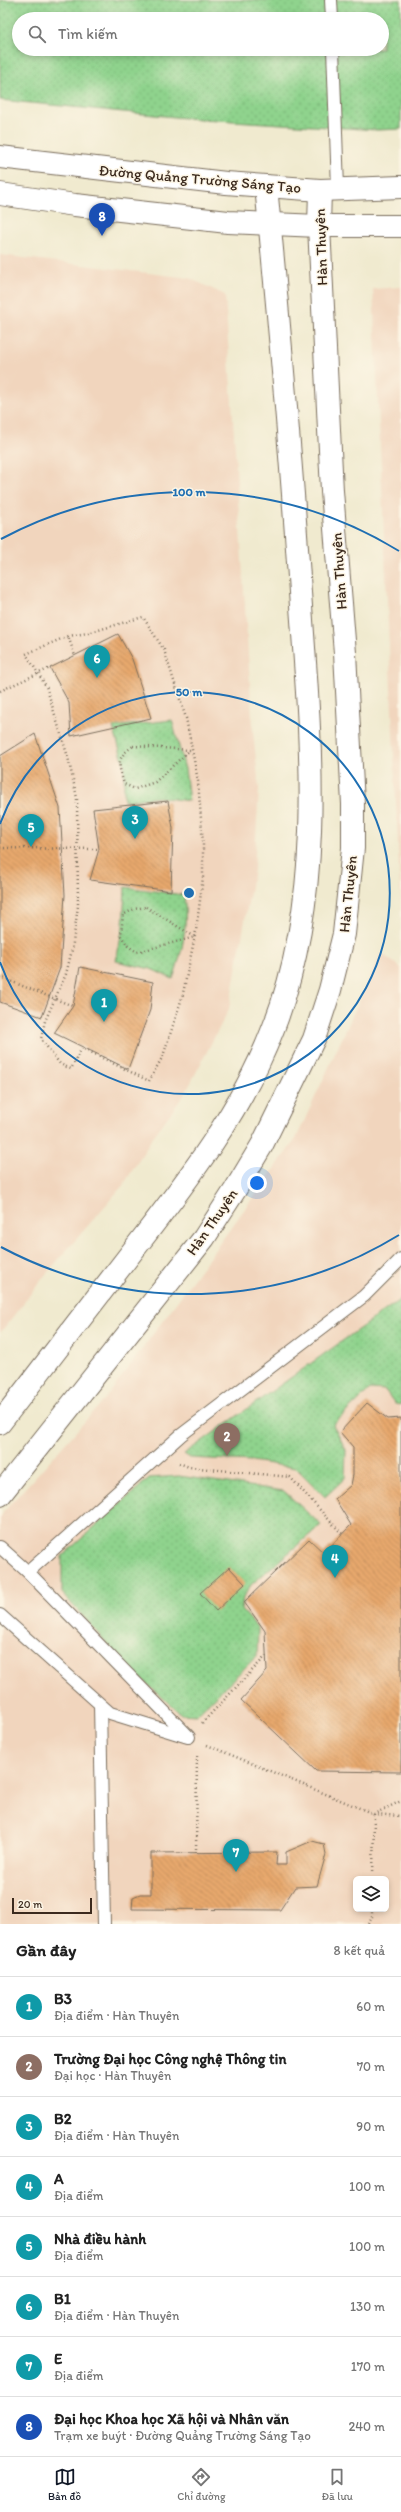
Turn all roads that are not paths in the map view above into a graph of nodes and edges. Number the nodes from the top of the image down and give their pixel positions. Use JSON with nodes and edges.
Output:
{"nodes":[{"id":1,"x":331,"y":0,"type":"edge"},
{"id":2,"x":332,"y":12,"type":"edge"},
{"id":3,"x":333,"y":56,"type":"edge"},
{"id":4,"x":0,"y":157,"type":"edge"},
{"id":5,"x":266,"y":186,"type":"junction"},
{"id":6,"x":401,"y":187,"type":"edge"},
{"id":7,"x":329,"y":189,"type":"junction"},
{"id":8,"x":0,"y":194,"type":"edge"},
{"id":9,"x":269,"y":222,"type":"junction"},
{"id":10,"x":319,"y":226,"type":"junction"},
{"id":11,"x":401,"y":226,"type":"edge"},
{"id":12,"x":401,"y":1259,"type":"edge"},
{"id":13,"x":0,"y":1423,"type":"edge"},
{"id":14,"x":0,"y":1495,"type":"edge"},
{"id":15,"x":0,"y":1547,"type":"edge"},
{"id":16,"x":28,"y":1572,"type":"junction"},
{"id":17,"x":0,"y":1615,"type":"edge"},
{"id":18,"x":100,"y":1704,"type":"junction"},
{"id":19,"x":104,"y":1924,"type":"edge"}],
"edges":[{"from":1,"to":2,"type":"lane"},
{"from":3,"to":7,"type":"lane"},
{"from":4,"to":5,"type":"street","name":"Đường Quảng Trường Sáng Tạo"},
{"from":5,"to":7,"type":"street","name":"Đường Quảng Trường Sáng Tạo"},
{"from":5,"to":9,"type":"street"},
{"from":6,"to":7,"type":"street","name":"Đường Quảng Trường Sáng Tạo"},
{"from":7,"to":10,"type":"street","name":"Hàn Thuyên"},
{"from":8,"to":9,"type":"street"},
{"from":9,"to":10,"type":"street"},
{"from":9,"to":13,"type":"street"},
{"from":10,"to":11,"type":"street"},
{"from":10,"to":14,"type":"street","name":"Hàn Thuyên"},
{"from":12,"to":16,"type":"lane"},
{"from":15,"to":16,"type":"lane"},
{"from":16,"to":18,"type":"lane"},
{"from":17,"to":18,"type":"lane"},
{"from":18,"to":19,"type":"lane"}]}
